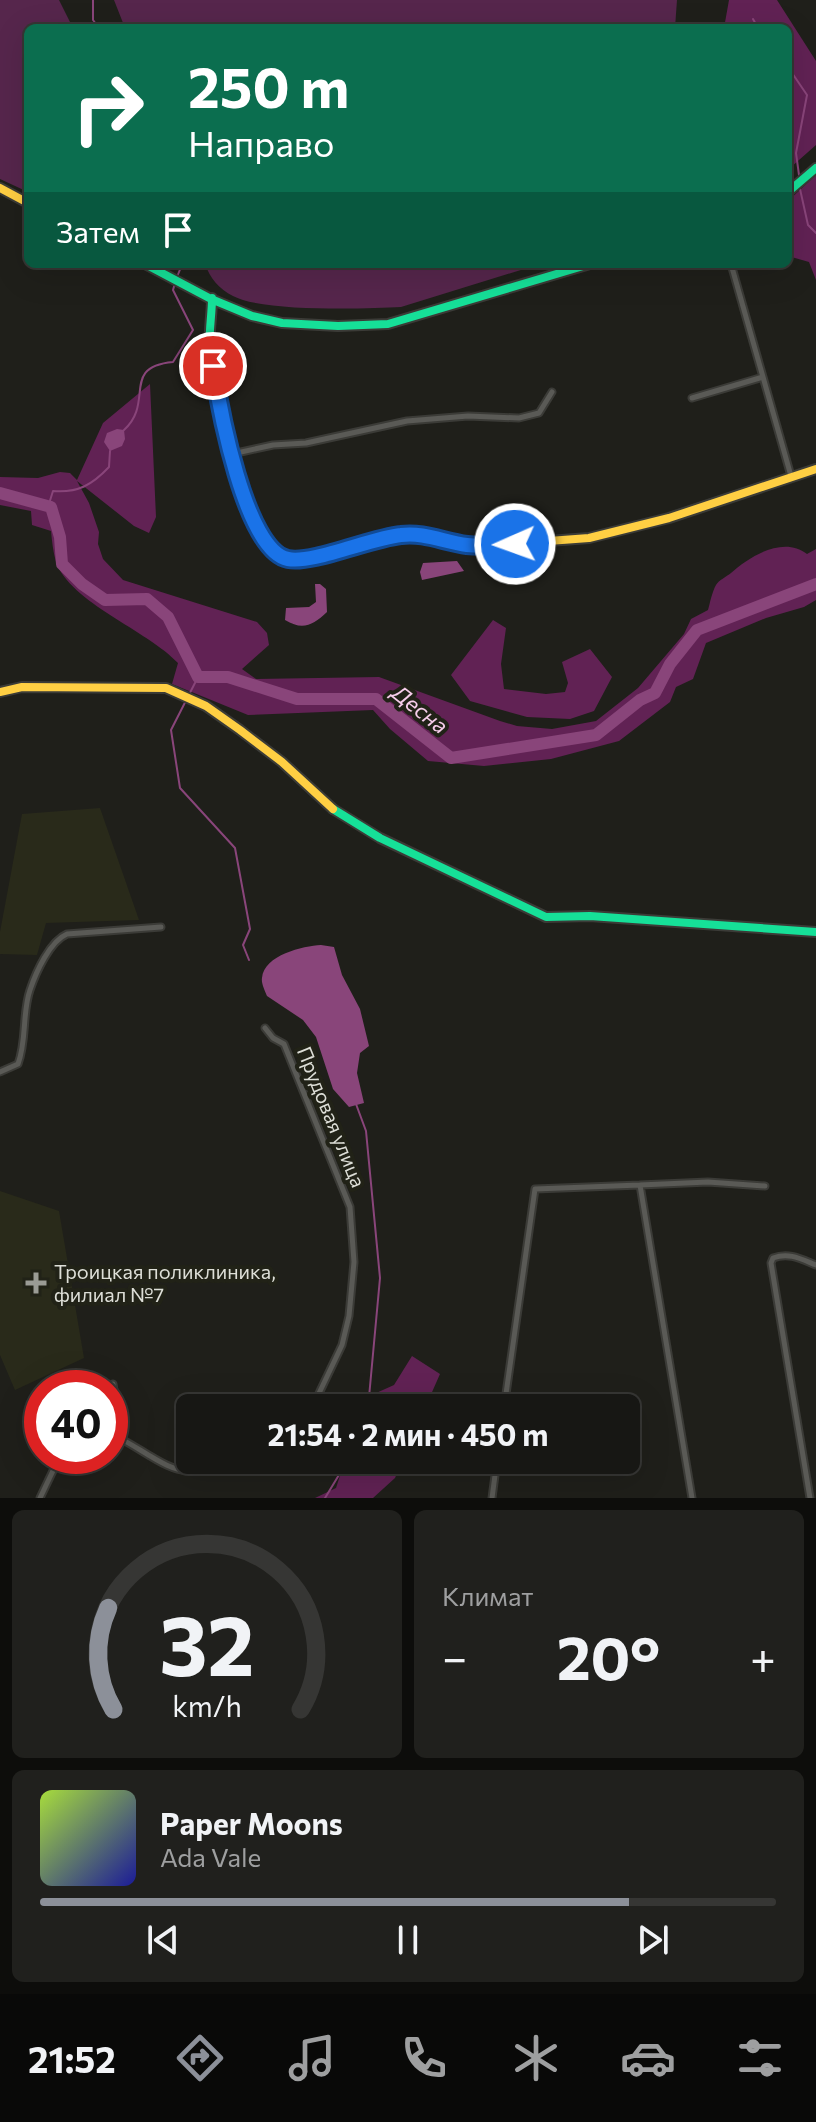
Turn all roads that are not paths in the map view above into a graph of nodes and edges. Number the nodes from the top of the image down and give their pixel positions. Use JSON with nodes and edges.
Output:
{"nodes":[{"id":1,"x":816,"y":168,"type":"edge"},
{"id":2,"x":0,"y":188,"type":"edge"},
{"id":3,"x":792,"y":189,"type":"edge"},
{"id":4,"x":24,"y":201,"type":"edge"},
{"id":5,"x":153,"y":268,"type":"edge"},
{"id":6,"x":577,"y":268,"type":"edge"},
{"id":7,"x":732,"y":268,"type":"edge"},
{"id":8,"x":212,"y":298,"type":"junction"},
{"id":9,"x":763,"y":377,"type":"junction"},
{"id":10,"x":552,"y":392,"type":"dead end"},
{"id":11,"x":692,"y":398,"type":"dead end"},
{"id":12,"x":232,"y":454,"type":"junction"},
{"id":13,"x":816,"y":469,"type":"edge"},
{"id":14,"x":791,"y":476,"type":"junction"},
{"id":15,"x":0,"y":692,"type":"edge"},
{"id":16,"x":161,"y":927,"type":"dead end"},
{"id":17,"x":816,"y":932,"type":"edge"},
{"id":18,"x":265,"y":1028,"type":"dead end"},
{"id":19,"x":0,"y":1072,"type":"edge"},
{"id":20,"x":640,"y":1185,"type":"junction"},
{"id":21,"x":765,"y":1186,"type":"dead end"},
{"id":22,"x":816,"y":1265,"type":"edge"},
{"id":23,"x":318,"y":1394,"type":"edge"},
{"id":24,"x":506,"y":1394,"type":"edge"},
{"id":25,"x":128,"y":1441,"type":"edge"},
{"id":26,"x":176,"y":1469,"type":"edge"},
{"id":27,"x":51,"y":1474,"type":"edge"},
{"id":28,"x":495,"y":1474,"type":"edge"},
{"id":29,"x":40,"y":1498,"type":"edge"},
{"id":30,"x":492,"y":1498,"type":"edge"},
{"id":31,"x":692,"y":1498,"type":"edge"},
{"id":32,"x":810,"y":1498,"type":"edge"}],
"edges":[{"from":1,"to":3,"type":"street"},
{"from":2,"to":4,"type":"street"},
{"from":5,"to":8,"type":"street"},
{"from":6,"to":8,"type":"street"},
{"from":7,"to":9,"type":"street"},
{"from":8,"to":12,"type":"street"},
{"from":9,"to":11,"type":"street"},
{"from":9,"to":14,"type":"street"},
{"from":10,"to":12,"type":"street"},
{"from":12,"to":14,"type":"street"},
{"from":13,"to":14,"type":"street"},
{"from":15,"to":17,"type":"street"},
{"from":16,"to":19,"type":"street"},
{"from":18,"to":23,"type":"street","name":"Прудовая улица"},
{"from":20,"to":21,"type":"street"},
{"from":20,"to":24,"type":"street"},
{"from":20,"to":31,"type":"street"},
{"from":22,"to":32,"type":"street"},
{"from":25,"to":26,"type":"street"},
{"from":27,"to":29,"type":"street"},
{"from":28,"to":30,"type":"street"}]}
